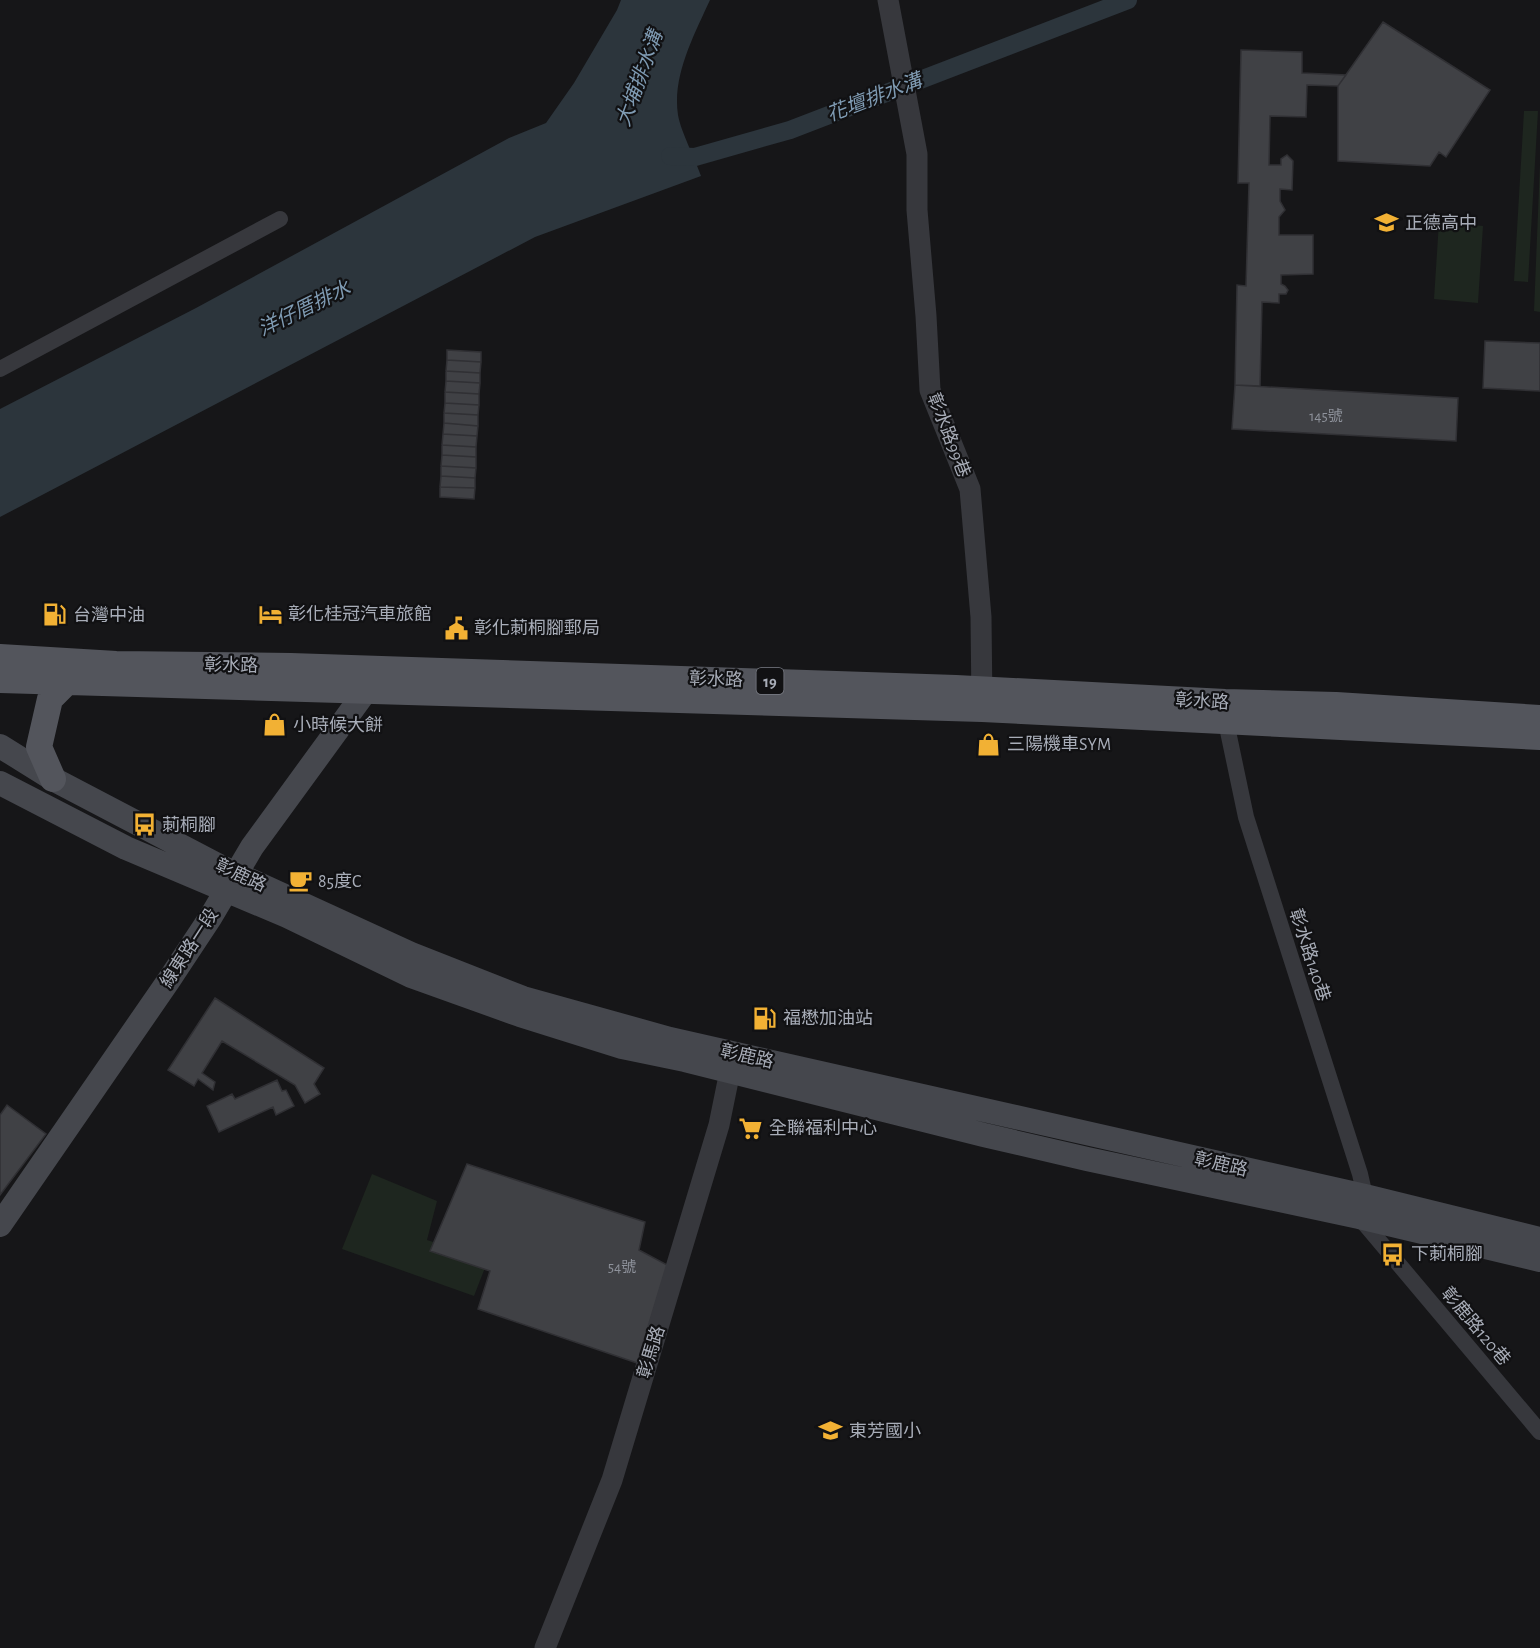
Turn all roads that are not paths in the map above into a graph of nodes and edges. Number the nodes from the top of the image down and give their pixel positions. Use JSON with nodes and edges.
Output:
{"nodes":[{"id":1,"x":888,"y":0,"type":"edge"},
{"id":2,"x":280,"y":219,"type":"dead end"},
{"id":3,"x":0,"y":369,"type":"edge"},
{"id":4,"x":0,"y":657,"type":"edge"},
{"id":5,"x":0,"y":680,"type":"edge"},
{"id":6,"x":68,"y":681,"type":"junction"},
{"id":7,"x":369,"y":681,"type":"junction"},
{"id":8,"x":982,"y":699,"type":"junction"},
{"id":9,"x":1227,"y":712,"type":"junction"},
{"id":10,"x":1540,"y":718,"type":"edge"},
{"id":11,"x":1540,"y":737,"type":"edge"},
{"id":12,"x":0,"y":746,"type":"edge"},
{"id":13,"x":53,"y":779,"type":"junction"},
{"id":14,"x":0,"y":783,"type":"edge"},
{"id":15,"x":232,"y":882,"type":"junction"},
{"id":16,"x":726,"y":1061,"type":"junction"},
{"id":17,"x":990,"y":1111,"type":"junction"},
{"id":18,"x":984,"y":1135,"type":"junction"},
{"id":19,"x":1107,"y":1138,"type":"junction"},
{"id":20,"x":1103,"y":1163,"type":"junction"},
{"id":21,"x":1362,"y":1207,"type":"junction"},
{"id":22,"x":0,"y":1225,"type":"edge"},
{"id":23,"x":1540,"y":1239,"type":"edge"},
{"id":24,"x":1540,"y":1260,"type":"edge"},
{"id":25,"x":1540,"y":1432,"type":"edge"},
{"id":26,"x":545,"y":1648,"type":"edge"}],
"edges":[{"from":1,"to":8,"type":"street","name":"彰水路99巷"},
{"from":2,"to":3,"type":"street"},
{"from":4,"to":7,"type":"main road","name":"彰水路","number":"19"},
{"from":5,"to":6,"type":"main road","name":"彰水路","number":"19"},
{"from":6,"to":7,"type":"main road","name":"彰水路","number":"19"},
{"from":6,"to":13,"type":"main road"},
{"from":7,"to":8,"type":"main road","name":"彰水路","number":"19"},
{"from":7,"to":15,"type":"main road","name":"線東路一段"},
{"from":8,"to":9,"type":"main road","name":"彰水路","number":"19"},
{"from":9,"to":10,"type":"main road","name":"彰水路","number":"19"},
{"from":9,"to":11,"type":"main road","name":"彰水路","number":"19"},
{"from":9,"to":21,"type":"street","name":"彰水路140巷"},
{"from":12,"to":13,"type":"main road","name":"彰鹿路"},
{"from":13,"to":15,"type":"main road","name":"彰鹿路"},
{"from":14,"to":15,"type":"main road","name":"彰鹿路"},
{"from":15,"to":16,"type":"main road","name":"彰鹿路"},
{"from":15,"to":22,"type":"main road","name":"線東路一段"},
{"from":16,"to":17,"type":"main road","name":"彰鹿路"},
{"from":16,"to":18,"type":"main road","name":"彰鹿路"},
{"from":16,"to":26,"type":"street","name":"彰馬路"},
{"from":17,"to":18,"type":"main road"},
{"from":17,"to":19,"type":"main road","name":"彰鹿路"},
{"from":18,"to":20,"type":"main road","name":"彰鹿路"},
{"from":19,"to":20,"type":"main road"},
{"from":19,"to":21,"type":"main road","name":"彰鹿路"},
{"from":20,"to":21,"type":"main road","name":"彰鹿路"},
{"from":21,"to":23,"type":"main road","name":"彰鹿路"},
{"from":21,"to":24,"type":"main road","name":"彰鹿路"},
{"from":21,"to":25,"type":"street","name":"彰鹿路120巷"}]}
